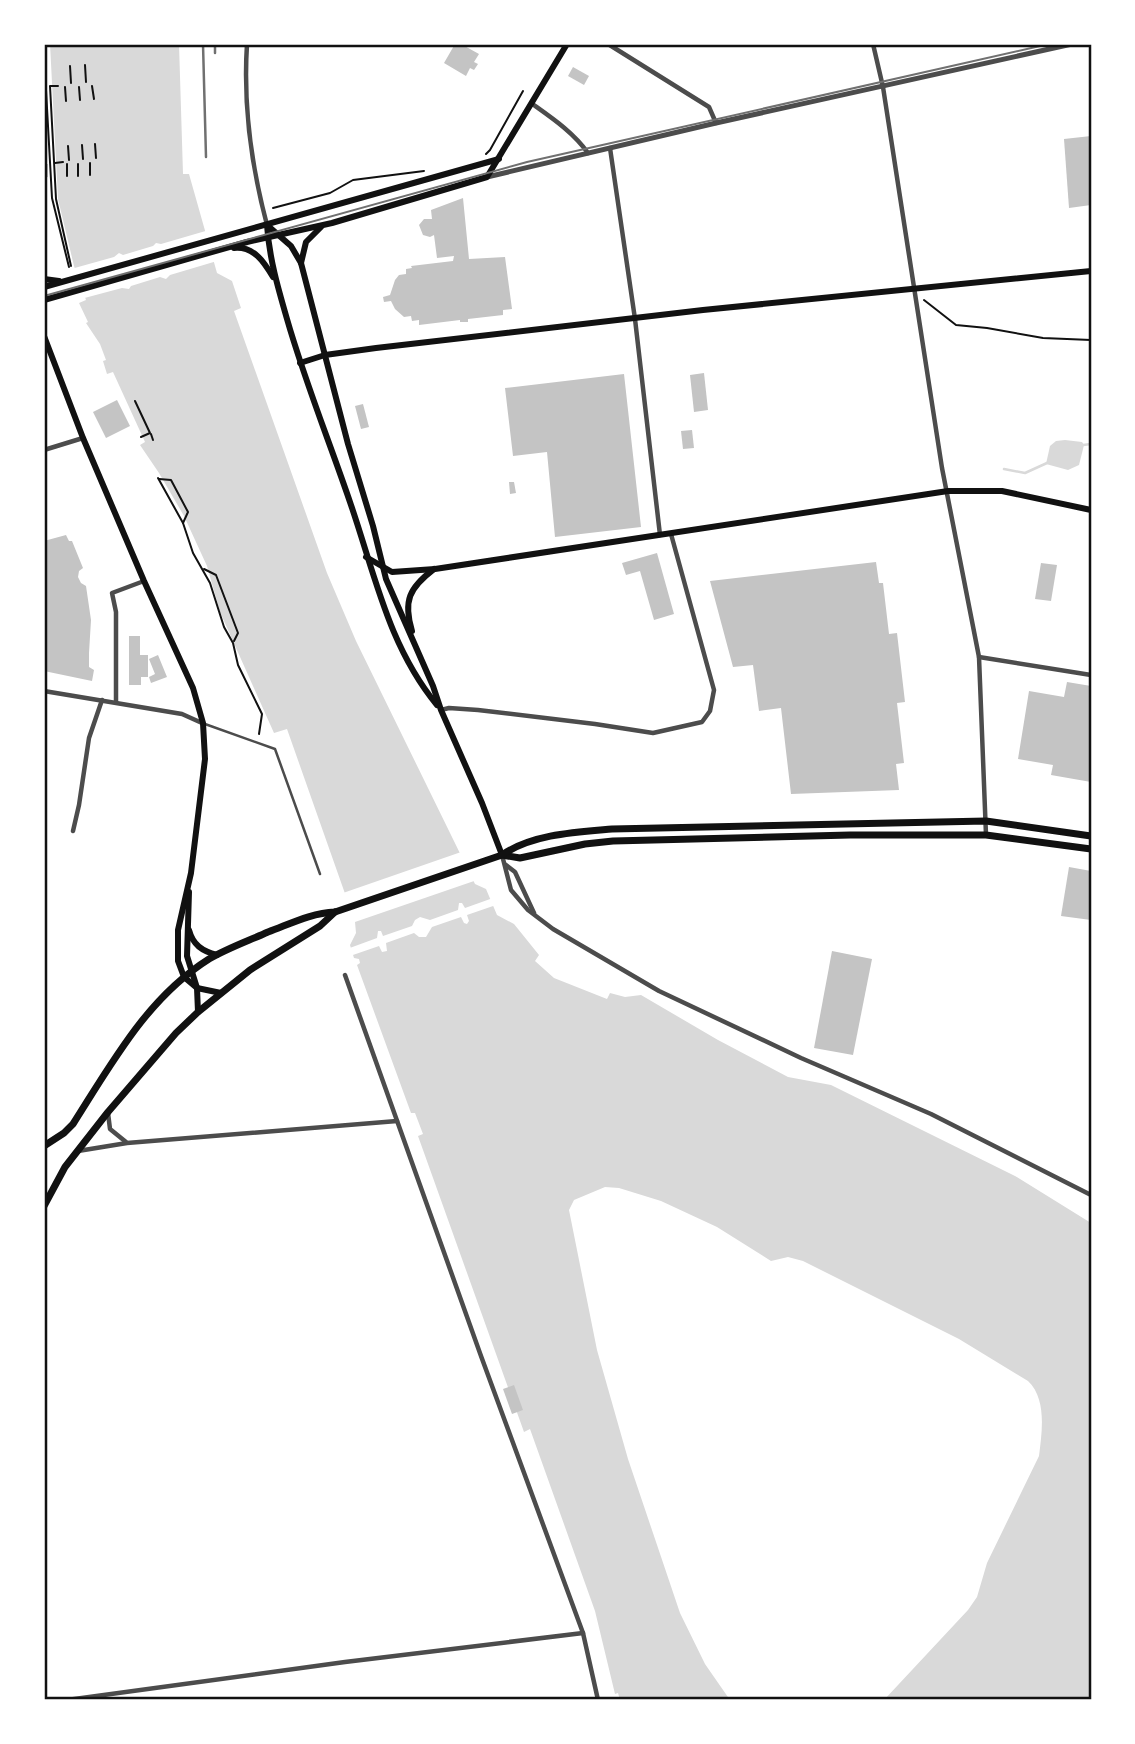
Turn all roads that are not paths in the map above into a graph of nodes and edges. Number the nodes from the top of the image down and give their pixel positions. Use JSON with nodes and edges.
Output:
{"nodes":[{"id":1,"x":247,"y":44,"type":"edge"},
{"id":2,"x":567,"y":44,"type":"edge"},
{"id":3,"x":608,"y":44,"type":"edge"},
{"id":4,"x":873,"y":44,"type":"edge"},
{"id":5,"x":1072,"y":44,"type":"edge"},
{"id":6,"x":883,"y":87,"type":"junction"},
{"id":7,"x":531,"y":103,"type":"junction"},
{"id":8,"x":716,"y":123,"type":"junction"},
{"id":9,"x":610,"y":148,"type":"junction"},
{"id":10,"x":588,"y":153,"type":"junction"},
{"id":11,"x":499,"y":159,"type":"junction"},
{"id":12,"x":487,"y":177,"type":"junction"},
{"id":13,"x":332,"y":223,"type":"junction"},
{"id":14,"x":267,"y":225,"type":"junction"},
{"id":15,"x":281,"y":236,"type":"junction"},
{"id":16,"x":267,"y":239,"type":"junction"},
{"id":17,"x":217,"y":251,"type":"junction"},
{"id":18,"x":301,"y":263,"type":"junction"},
{"id":19,"x":1091,"y":271,"type":"edge"},
{"id":20,"x":44,"y":279,"type":"edge"},
{"id":21,"x":68,"y":281,"type":"junction"},
{"id":22,"x":276,"y":282,"type":"junction"},
{"id":23,"x":44,"y":287,"type":"edge"},
{"id":24,"x":915,"y":288,"type":"junction"},
{"id":25,"x":44,"y":300,"type":"edge"},
{"id":26,"x":635,"y":318,"type":"junction"},
{"id":27,"x":44,"y":336,"type":"edge"},
{"id":28,"x":325,"y":355,"type":"junction"},
{"id":29,"x":300,"y":363,"type":"junction"},
{"id":30,"x":83,"y":438,"type":"junction"},
{"id":31,"x":44,"y":450,"type":"edge"},
{"id":32,"x":948,"y":491,"type":"junction"},
{"id":33,"x":1091,"y":510,"type":"edge"},
{"id":34,"x":670,"y":534,"type":"junction"},
{"id":35,"x":660,"y":536,"type":"junction"},
{"id":36,"x":366,"y":557,"type":"junction"},
{"id":37,"x":382,"y":566,"type":"junction"},
{"id":38,"x":435,"y":569,"type":"junction"},
{"id":39,"x":144,"y":581,"type":"junction"},
{"id":40,"x":417,"y":650,"type":"junction"},
{"id":41,"x":979,"y":657,"type":"junction"},
{"id":42,"x":1091,"y":675,"type":"edge"},
{"id":43,"x":44,"y":691,"type":"edge"},
{"id":44,"x":102,"y":700,"type":"junction"},
{"id":45,"x":116,"y":702,"type":"junction"},
{"id":46,"x":441,"y":710,"type":"junction"},
{"id":47,"x":203,"y":723,"type":"junction"},
{"id":48,"x":986,"y":821,"type":"junction"},
{"id":49,"x":73,"y":831,"type":"dead end"},
{"id":50,"x":986,"y":835,"type":"junction"},
{"id":51,"x":1091,"y":836,"type":"edge"},
{"id":52,"x":1091,"y":849,"type":"edge"},
{"id":53,"x":502,"y":855,"type":"junction"},
{"id":54,"x":506,"y":865,"type":"junction"},
{"id":55,"x":320,"y":874,"type":"dead end"},
{"id":56,"x":188,"y":887,"type":"junction"},
{"id":57,"x":335,"y":912,"type":"junction"},
{"id":58,"x":536,"y":917,"type":"junction"},
{"id":59,"x":188,"y":923,"type":"junction"},
{"id":60,"x":217,"y":955,"type":"junction"},
{"id":61,"x":192,"y":972,"type":"junction"},
{"id":62,"x":345,"y":975,"type":"dead end"},
{"id":63,"x":184,"y":977,"type":"junction"},
{"id":64,"x":197,"y":988,"type":"junction"},
{"id":65,"x":221,"y":993,"type":"junction"},
{"id":66,"x":198,"y":1012,"type":"junction"},
{"id":67,"x":108,"y":1112,"type":"junction"},
{"id":68,"x":397,"y":1121,"type":"junction"},
{"id":69,"x":127,"y":1143,"type":"junction"},
{"id":70,"x":44,"y":1146,"type":"edge"},
{"id":71,"x":78,"y":1151,"type":"junction"},
{"id":72,"x":1091,"y":1195,"type":"edge"},
{"id":73,"x":44,"y":1206,"type":"edge"},
{"id":74,"x":583,"y":1633,"type":"junction"},
{"id":75,"x":128,"y":1693,"type":"junction"},
{"id":76,"x":67,"y":1700,"type":"edge"},
{"id":77,"x":130,"y":1700,"type":"edge"},
{"id":78,"x":598,"y":1700,"type":"edge"}],
"edges":[{"from":1,"to":14,"type":"street"},
{"from":2,"to":7,"type":"main road"},
{"from":3,"to":8,"type":"street"},
{"from":4,"to":6,"type":"street"},
{"from":5,"to":6,"type":"street"},
{"from":6,"to":8,"type":"street"},
{"from":6,"to":24,"type":"street"},
{"from":7,"to":10,"type":"street"},
{"from":7,"to":11,"type":"main road"},
{"from":8,"to":9,"type":"street"},
{"from":9,"to":10,"type":"street"},
{"from":9,"to":26,"type":"street"},
{"from":10,"to":12,"type":"street"},
{"from":11,"to":12,"type":"main road"},
{"from":11,"to":14,"type":"main road"},
{"from":12,"to":13,"type":"main road"},
{"from":13,"to":15,"type":"main road"},
{"from":13,"to":18,"type":"main road"},
{"from":14,"to":15,"type":"main road"},
{"from":14,"to":16,"type":"main road"},
{"from":14,"to":21,"type":"main road"},
{"from":15,"to":16,"type":"main road"},
{"from":15,"to":18,"type":"main road"},
{"from":16,"to":17,"type":"main road"},
{"from":16,"to":22,"type":"main road"},
{"from":17,"to":22,"type":"main road"},
{"from":17,"to":25,"type":"main road"},
{"from":18,"to":28,"type":"main road"},
{"from":19,"to":24,"type":"main road"},
{"from":20,"to":21,"type":"main road"},
{"from":21,"to":23,"type":"main road"},
{"from":22,"to":29,"type":"main road"},
{"from":24,"to":26,"type":"main road"},
{"from":24,"to":32,"type":"street"},
{"from":26,"to":28,"type":"main road"},
{"from":26,"to":35,"type":"street"},
{"from":27,"to":30,"type":"main road"},
{"from":28,"to":29,"type":"main road"},
{"from":28,"to":37,"type":"main road"},
{"from":29,"to":36,"type":"main road"},
{"from":30,"to":31,"type":"street"},
{"from":30,"to":39,"type":"main road"},
{"from":32,"to":33,"type":"main road"},
{"from":32,"to":34,"type":"main road"},
{"from":32,"to":41,"type":"street"},
{"from":34,"to":35,"type":"main road"},
{"from":34,"to":46,"type":"street"},
{"from":35,"to":38,"type":"main road"},
{"from":36,"to":37,"type":"main road"},
{"from":36,"to":46,"type":"main road"},
{"from":37,"to":38,"type":"main road"},
{"from":37,"to":40,"type":"main road"},
{"from":38,"to":40,"type":"main road"},
{"from":39,"to":45,"type":"street"},
{"from":39,"to":47,"type":"main road"},
{"from":40,"to":46,"type":"main road"},
{"from":41,"to":42,"type":"street"},
{"from":41,"to":48,"type":"street"},
{"from":43,"to":44,"type":"street"},
{"from":44,"to":45,"type":"street"},
{"from":44,"to":49,"type":"street"},
{"from":45,"to":47,"type":"street"},
{"from":46,"to":53,"type":"main road"},
{"from":47,"to":55,"type":"lane"},
{"from":47,"to":56,"type":"main road"},
{"from":48,"to":50,"type":"street"},
{"from":48,"to":51,"type":"highway"},
{"from":48,"to":53,"type":"highway"},
{"from":50,"to":52,"type":"highway"},
{"from":50,"to":53,"type":"highway"},
{"from":53,"to":54,"type":"street"},
{"from":53,"to":57,"type":"highway"},
{"from":54,"to":58,"type":"street"},
{"from":54,"to":58,"type":"street"},
{"from":56,"to":59,"type":"main road"},
{"from":56,"to":63,"type":"main road"},
{"from":57,"to":60,"type":"highway"},
{"from":57,"to":65,"type":"highway"},
{"from":58,"to":72,"type":"street"},
{"from":59,"to":60,"type":"main road"},
{"from":59,"to":61,"type":"main road"},
{"from":60,"to":61,"type":"highway"},
{"from":61,"to":63,"type":"highway"},
{"from":61,"to":64,"type":"main road"},
{"from":62,"to":68,"type":"street"},
{"from":63,"to":64,"type":"main road"},
{"from":63,"to":70,"type":"highway"},
{"from":64,"to":65,"type":"main road"},
{"from":64,"to":66,"type":"main road"},
{"from":65,"to":66,"type":"highway"},
{"from":66,"to":67,"type":"highway"},
{"from":67,"to":69,"type":"street"},
{"from":67,"to":71,"type":"highway"},
{"from":68,"to":69,"type":"street"},
{"from":68,"to":74,"type":"street"},
{"from":69,"to":71,"type":"street"},
{"from":71,"to":73,"type":"highway"},
{"from":74,"to":75,"type":"street"},
{"from":74,"to":78,"type":"street"},
{"from":75,"to":76,"type":"street"},
{"from":75,"to":77,"type":"street"}]}
